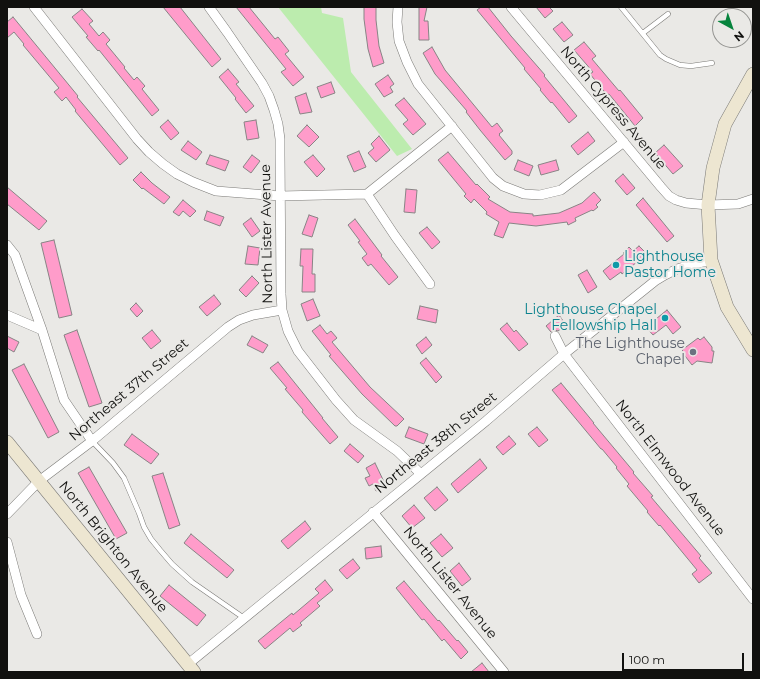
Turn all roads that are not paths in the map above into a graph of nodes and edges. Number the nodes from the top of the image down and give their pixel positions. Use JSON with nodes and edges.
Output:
{"nodes":[{"id":1,"x":34,"y":7,"type":"edge"},
{"id":2,"x":209,"y":7,"type":"edge"},
{"id":3,"x":398,"y":7,"type":"edge"},
{"id":4,"x":511,"y":7,"type":"edge"},
{"id":5,"x":621,"y":7,"type":"edge"},
{"id":6,"x":668,"y":14,"type":"dead end"},
{"id":7,"x":643,"y":34,"type":"junction"},
{"id":8,"x":712,"y":64,"type":"dead end"},
{"id":9,"x":753,"y":74,"type":"edge"},
{"id":10,"x":452,"y":126,"type":"junction"},
{"id":11,"x":624,"y":142,"type":"junction"},
{"id":12,"x":367,"y":194,"type":"junction"},
{"id":13,"x":280,"y":196,"type":"junction"},
{"id":14,"x":753,"y":199,"type":"edge"},
{"id":15,"x":708,"y":205,"type":"junction"},
{"id":16,"x":7,"y":245,"type":"edge"},
{"id":17,"x":711,"y":260,"type":"junction"},
{"id":18,"x":430,"y":284,"type":"dead end"},
{"id":19,"x":282,"y":310,"type":"junction"},
{"id":20,"x":7,"y":315,"type":"edge"},
{"id":21,"x":42,"y":330,"type":"junction"},
{"id":22,"x":554,"y":336,"type":"dead end"},
{"id":23,"x":753,"y":350,"type":"edge"},
{"id":24,"x":564,"y":354,"type":"junction"},
{"id":25,"x":92,"y":441,"type":"junction"},
{"id":26,"x":7,"y":442,"type":"edge"},
{"id":27,"x":420,"y":474,"type":"junction"},
{"id":28,"x":39,"y":482,"type":"junction"},
{"id":29,"x":373,"y":512,"type":"junction"},
{"id":30,"x":7,"y":514,"type":"edge"},
{"id":31,"x":7,"y":542,"type":"edge"},
{"id":32,"x":753,"y":599,"type":"edge"},
{"id":33,"x":244,"y":618,"type":"junction"},
{"id":34,"x":37,"y":634,"type":"dead end"},
{"id":35,"x":191,"y":668,"type":"edge"},
{"id":36,"x":504,"y":672,"type":"edge"}],
"edges":[{"from":1,"to":13,"type":"street"},
{"from":2,"to":13,"type":"street","name":"North Lister Avenue"},
{"from":3,"to":10,"type":"street"},
{"from":4,"to":11,"type":"street","name":"North Cypress Avenue"},
{"from":5,"to":7,"type":"lane"},
{"from":6,"to":7,"type":"lane"},
{"from":7,"to":8,"type":"lane"},
{"from":9,"to":15,"type":"main road"},
{"from":10,"to":11,"type":"street"},
{"from":10,"to":12,"type":"street"},
{"from":11,"to":15,"type":"street","name":"North Cypress Avenue"},
{"from":12,"to":13,"type":"street"},
{"from":12,"to":18,"type":"street"},
{"from":13,"to":19,"type":"street","name":"North Lister Avenue"},
{"from":14,"to":15,"type":"street"},
{"from":15,"to":17,"type":"main road"},
{"from":16,"to":21,"type":"street"},
{"from":17,"to":23,"type":"main road"},
{"from":17,"to":24,"type":"street","name":"Northeast 38th Street"},
{"from":19,"to":25,"type":"street","name":"Northeast 37th Street"},
{"from":19,"to":27,"type":"street","name":"North Lister Avenue"},
{"from":20,"to":21,"type":"street"},
{"from":21,"to":25,"type":"street"},
{"from":22,"to":24,"type":"street","name":"North Elmwood Avenue"},
{"from":24,"to":27,"type":"street","name":"Northeast 38th Street"},
{"from":24,"to":32,"type":"street","name":"North Elmwood Avenue"},
{"from":25,"to":28,"type":"street","name":"Northeast 37th Street"},
{"from":25,"to":33,"type":"lane"},
{"from":26,"to":28,"type":"main road","name":"North Brighton Avenue"},
{"from":27,"to":29,"type":"street","name":"Northeast 38th Street"},
{"from":28,"to":30,"type":"street","name":"Northeast 37th Street"},
{"from":28,"to":35,"type":"main road","name":"North Brighton Avenue"},
{"from":29,"to":33,"type":"street","name":"Northeast 38th Street"},
{"from":29,"to":36,"type":"street","name":"North Lister Avenue"},
{"from":31,"to":34,"type":"street"},
{"from":33,"to":35,"type":"street","name":"Northeast 38th Street"}]}
